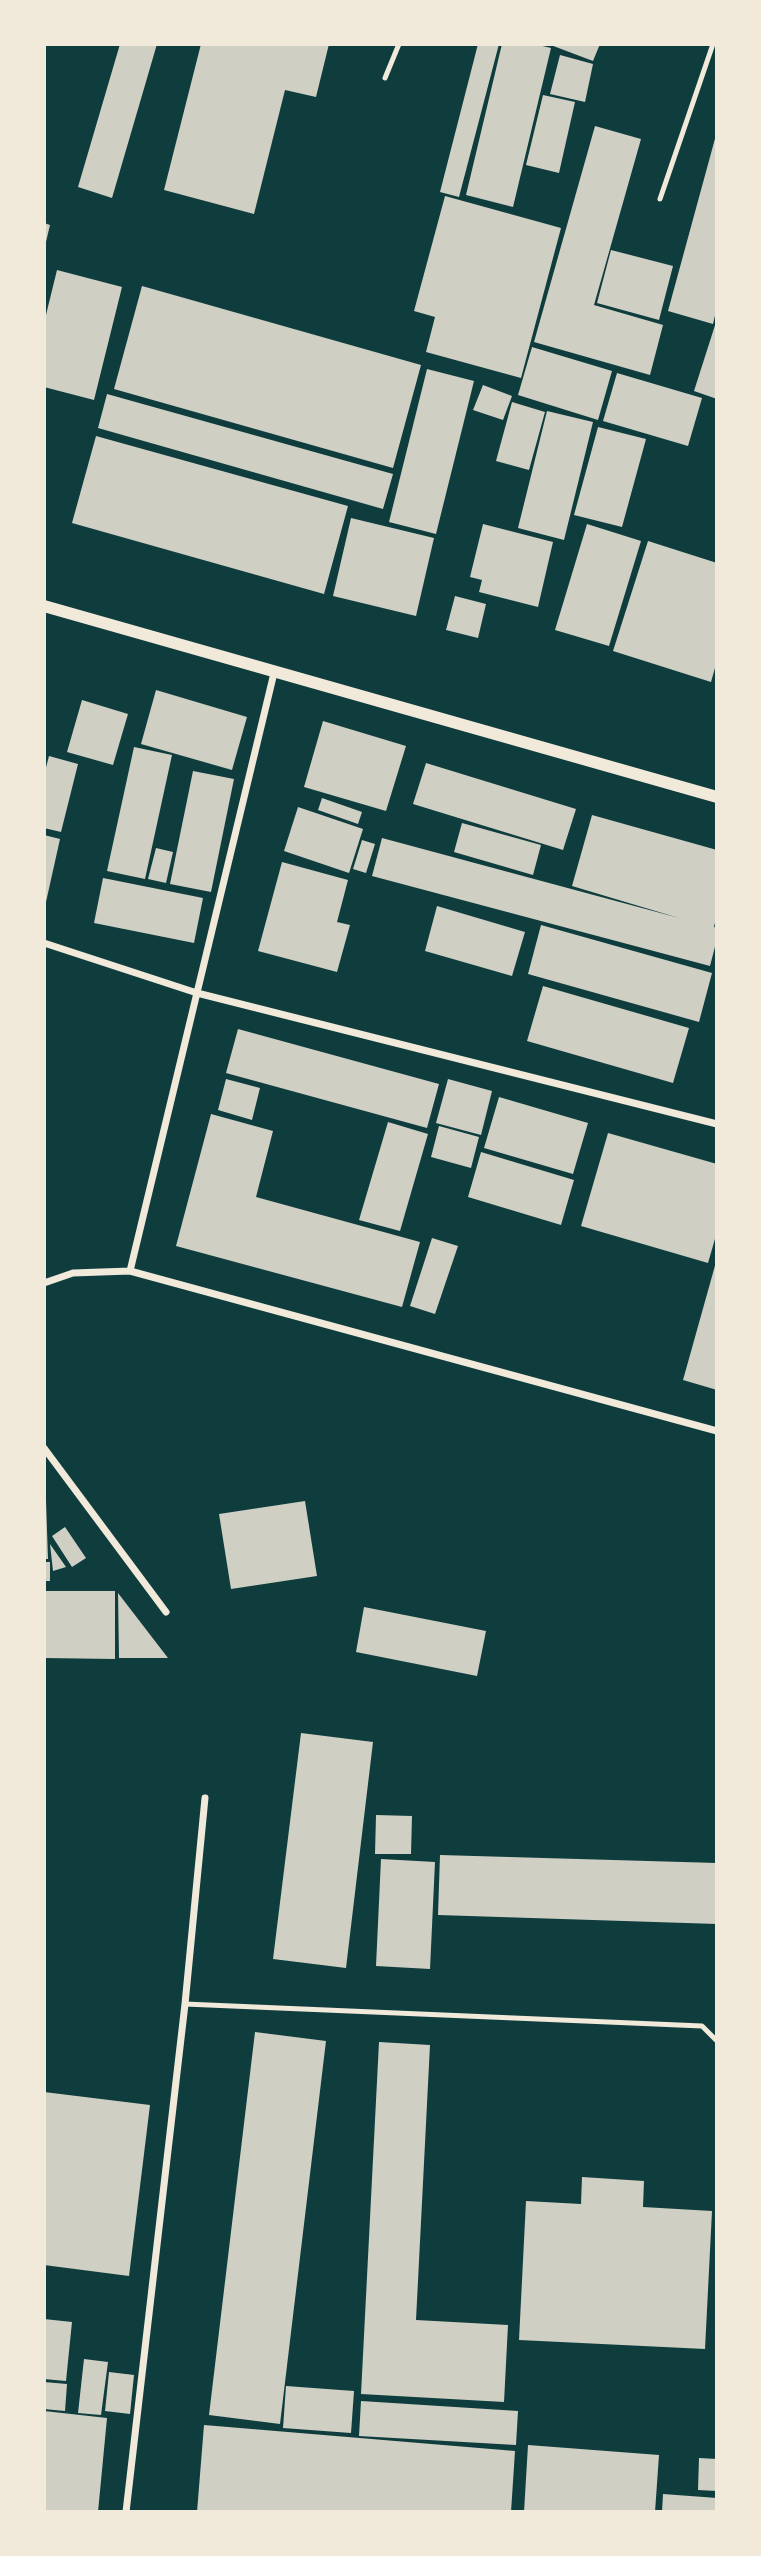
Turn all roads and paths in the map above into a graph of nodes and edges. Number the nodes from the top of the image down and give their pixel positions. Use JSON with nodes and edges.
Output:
{"nodes":[{"id":1,"x":400,"y":44,"type":"edge"},
{"id":2,"x":713,"y":44,"type":"edge"},
{"id":3,"x":385,"y":78,"type":"dead end"},
{"id":4,"x":660,"y":199,"type":"dead end"},
{"id":5,"x":44,"y":606,"type":"edge"},
{"id":6,"x":274,"y":673,"type":"junction"},
{"id":7,"x":717,"y":797,"type":"edge"},
{"id":8,"x":44,"y":943,"type":"edge"},
{"id":9,"x":197,"y":993,"type":"junction"},
{"id":10,"x":717,"y":1124,"type":"edge"},
{"id":11,"x":130,"y":1271,"type":"junction"},
{"id":12,"x":44,"y":1283,"type":"edge"},
{"id":13,"x":717,"y":1431,"type":"edge"},
{"id":14,"x":44,"y":1448,"type":"edge"},
{"id":15,"x":166,"y":1612,"type":"dead end"},
{"id":16,"x":205,"y":1798,"type":"dead end"},
{"id":17,"x":186,"y":2004,"type":"junction"},
{"id":18,"x":717,"y":2041,"type":"edge"},
{"id":19,"x":126,"y":2512,"type":"edge"}],
"edges":[{"from":1,"to":3,"type":"lane"},
{"from":2,"to":4,"type":"lane"},
{"from":5,"to":6,"type":"street"},
{"from":6,"to":7,"type":"street"},
{"from":6,"to":9,"type":"street"},
{"from":8,"to":9,"type":"street"},
{"from":9,"to":10,"type":"street"},
{"from":9,"to":11,"type":"street"},
{"from":11,"to":12,"type":"street"},
{"from":11,"to":13,"type":"street"},
{"from":14,"to":15,"type":"street"},
{"from":16,"to":17,"type":"street"},
{"from":17,"to":18,"type":"lane"},
{"from":17,"to":19,"type":"street"}]}
